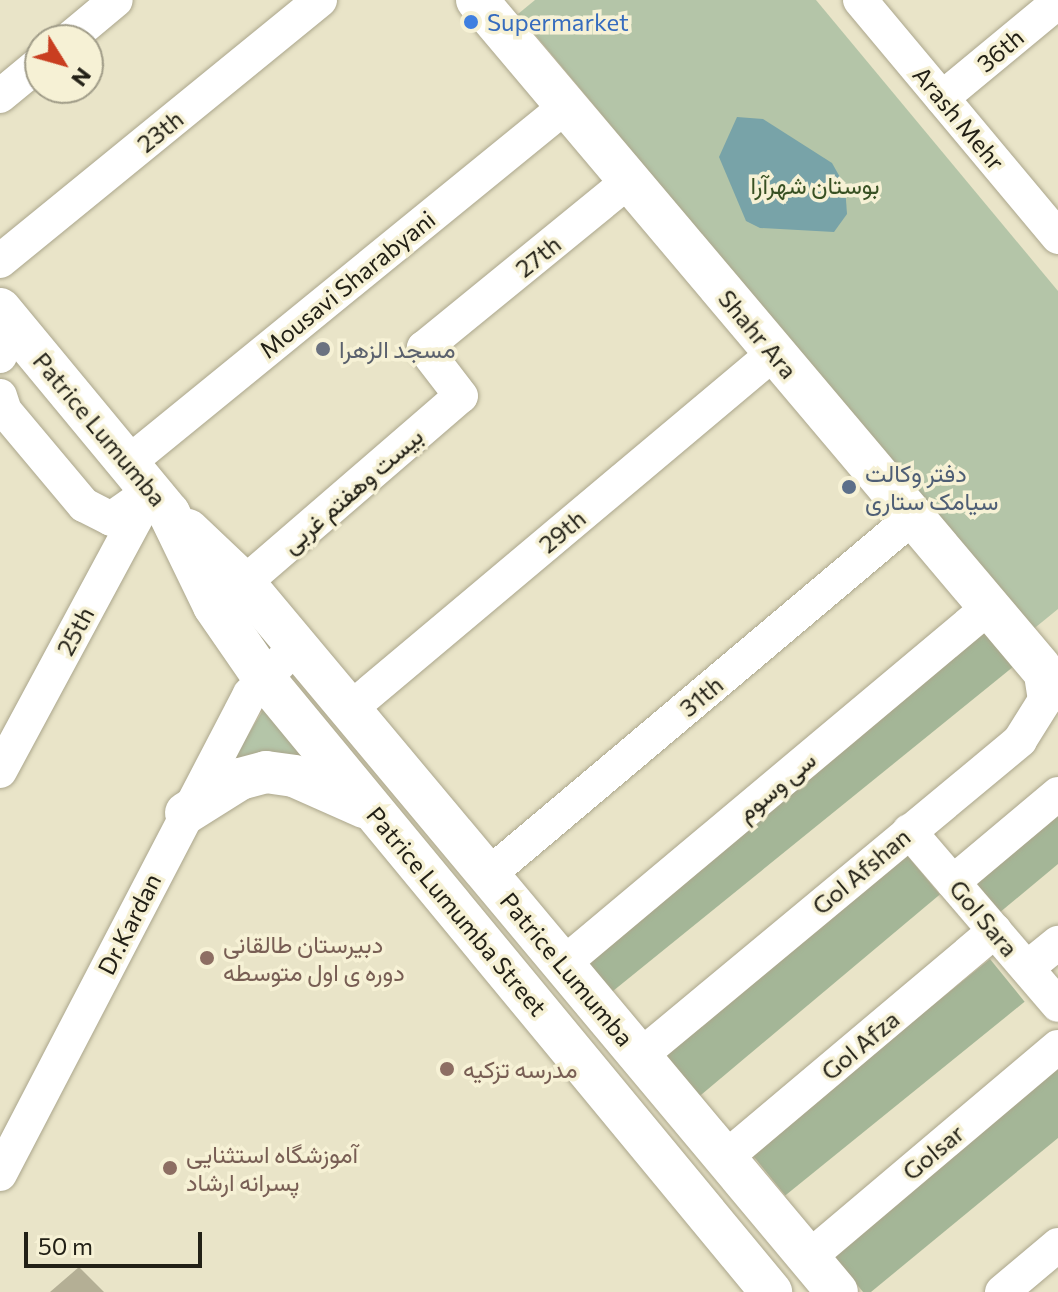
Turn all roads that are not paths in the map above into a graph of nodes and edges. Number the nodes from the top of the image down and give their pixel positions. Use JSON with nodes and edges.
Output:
{"nodes":[{"id":1,"x":116,"y":0,"type":"edge"},
{"id":2,"x":320,"y":0,"type":"edge"},
{"id":3,"x":860,"y":0,"type":"edge"},
{"id":4,"x":1058,"y":2,"type":"edge"},
{"id":5,"x":485,"y":3,"type":"edge"},
{"id":6,"x":87,"y":24,"type":"edge"},
{"id":7,"x":24,"y":76,"type":"edge"},
{"id":8,"x":0,"y":96,"type":"edge"},
{"id":9,"x":942,"y":98,"type":"junction"},
{"id":10,"x":566,"y":106,"type":"junction"},
{"id":11,"x":629,"y":181,"type":"junction"},
{"id":12,"x":1058,"y":237,"type":"edge"},
{"id":13,"x":0,"y":261,"type":"edge"},
{"id":14,"x":0,"y":309,"type":"edge"},
{"id":15,"x":0,"y":333,"type":"edge"},
{"id":16,"x":774,"y":353,"type":"junction"},
{"id":17,"x":0,"y":356,"type":"edge"},
{"id":18,"x":0,"y":396,"type":"edge"},
{"id":19,"x":461,"y":396,"type":"joint"},
{"id":20,"x":149,"y":489,"type":"junction"},
{"id":21,"x":913,"y":517,"type":"junction"},
{"id":22,"x":244,"y":583,"type":"junction"},
{"id":23,"x":989,"y":607,"type":"junction"},
{"id":24,"x":296,"y":646,"type":"junction"},
{"id":25,"x":1052,"y":665,"type":"edge"},
{"id":26,"x":263,"y":677,"type":"junction"},
{"id":27,"x":350,"y":709,"type":"junction"},
{"id":28,"x":0,"y":771,"type":"edge"},
{"id":29,"x":1058,"y":794,"type":"edge"},
{"id":30,"x":373,"y":811,"type":"junction"},
{"id":31,"x":186,"y":813,"type":"junction"},
{"id":32,"x":909,"y":831,"type":"junction"},
{"id":33,"x":488,"y":875,"type":"junction"},
{"id":34,"x":953,"y":882,"type":"junction"},
{"id":35,"x":535,"y":930,"type":"junction"},
{"id":36,"x":995,"y":931,"type":"junction"},
{"id":37,"x":1058,"y":943,"type":"edge"},
{"id":38,"x":497,"y":961,"type":"junction"},
{"id":39,"x":563,"y":964,"type":"junction"},
{"id":40,"x":1027,"y":968,"type":"junction"},
{"id":41,"x":1058,"y":1005,"type":"edge"},
{"id":42,"x":1058,"y":1047,"type":"edge"},
{"id":43,"x":640,"y":1056,"type":"junction"},
{"id":44,"x":725,"y":1158,"type":"junction"},
{"id":45,"x":0,"y":1174,"type":"edge"},
{"id":46,"x":1058,"y":1245,"type":"edge"},
{"id":47,"x":808,"y":1258,"type":"junction"},
{"id":48,"x":771,"y":1292,"type":"edge"},
{"id":49,"x":837,"y":1292,"type":"edge"},
{"id":50,"x":1002,"y":1292,"type":"edge"}],
"edges":[{"from":1,"to":6,"type":"street"},
{"from":2,"to":13,"type":"street","name":"23th"},
{"from":3,"to":9,"type":"street","name":"Arash Mehr"},
{"from":4,"to":9,"type":"street","name":"36th"},
{"from":5,"to":10,"type":"main road","name":"Shahr Ara"},
{"from":7,"to":8,"type":"street"},
{"from":9,"to":12,"type":"street","name":"Arash Mehr"},
{"from":10,"to":11,"type":"main road","name":"Shahr Ara"},
{"from":10,"to":20,"type":"street","name":"Mousavi Sharabyani"},
{"from":11,"to":16,"type":"main road","name":"Shahr Ara"},
{"from":11,"to":19,"type":"street","name":"27th"},
{"from":14,"to":20,"type":"main road","name":"Patrice Lumumba"},
{"from":15,"to":17,"type":"street"},
{"from":16,"to":21,"type":"main road","name":"Shahr Ara"},
{"from":16,"to":27,"type":"street","name":"29th"},
{"from":18,"to":20,"type":"street","name":"Mousavi Sharabyani"},
{"from":19,"to":22,"type":"street","name":"بیست وهفتم غربی"},
{"from":20,"to":22,"type":"main road","name":"Patrice Lumumba"},
{"from":20,"to":26,"type":"main road","name":"Patrice Lumumba Street"},
{"from":20,"to":28,"type":"street","name":"25th"},
{"from":21,"to":23,"type":"main road","name":"Shahr Ara"},
{"from":21,"to":33,"type":"street","name":"31th"},
{"from":22,"to":24,"type":"main road","name":"Patrice Lumumba"},
{"from":23,"to":25,"type":"main road","name":"Shahr Ara"},
{"from":23,"to":39,"type":"street","name":"سی وسوم"},
{"from":24,"to":26,"type":"street","name":"Dr.Kardan"},
{"from":24,"to":27,"type":"main road","name":"Patrice Lumumba"},
{"from":25,"to":32,"type":"street","name":"Gol Afshan"},
{"from":26,"to":30,"type":"main road","name":"Patrice Lumumba Street"},
{"from":26,"to":31,"type":"street","name":"Dr.Kardan"},
{"from":27,"to":33,"type":"main road","name":"Patrice Lumumba"},
{"from":29,"to":34,"type":"street"},
{"from":30,"to":31,"type":"main road"},
{"from":30,"to":38,"type":"main road","name":"Patrice Lumumba Street"},
{"from":31,"to":45,"type":"street","name":"Dr.Kardan"},
{"from":32,"to":34,"type":"street","name":"Gol Sara"},
{"from":32,"to":43,"type":"street","name":"Gol Afshan"},
{"from":33,"to":35,"type":"main road","name":"Patrice Lumumba"},
{"from":34,"to":36,"type":"street","name":"Gol Sara"},
{"from":35,"to":38,"type":"main road"},
{"from":35,"to":39,"type":"main road","name":"Patrice Lumumba"},
{"from":36,"to":40,"type":"street","name":"Gol Sara"},
{"from":36,"to":44,"type":"street","name":"Gol Afza"},
{"from":37,"to":40,"type":"street"},
{"from":38,"to":48,"type":"main road","name":"Patrice Lumumba Street"},
{"from":39,"to":43,"type":"main road","name":"Patrice Lumumba"},
{"from":40,"to":41,"type":"street","name":"Gol Sara"},
{"from":42,"to":47,"type":"street","name":"Golsar"},
{"from":43,"to":44,"type":"main road","name":"Patrice Lumumba"},
{"from":44,"to":47,"type":"main road","name":"Patrice Lumumba"},
{"from":46,"to":50,"type":"street"},
{"from":47,"to":49,"type":"main road","name":"Patrice Lumumba"}]}
